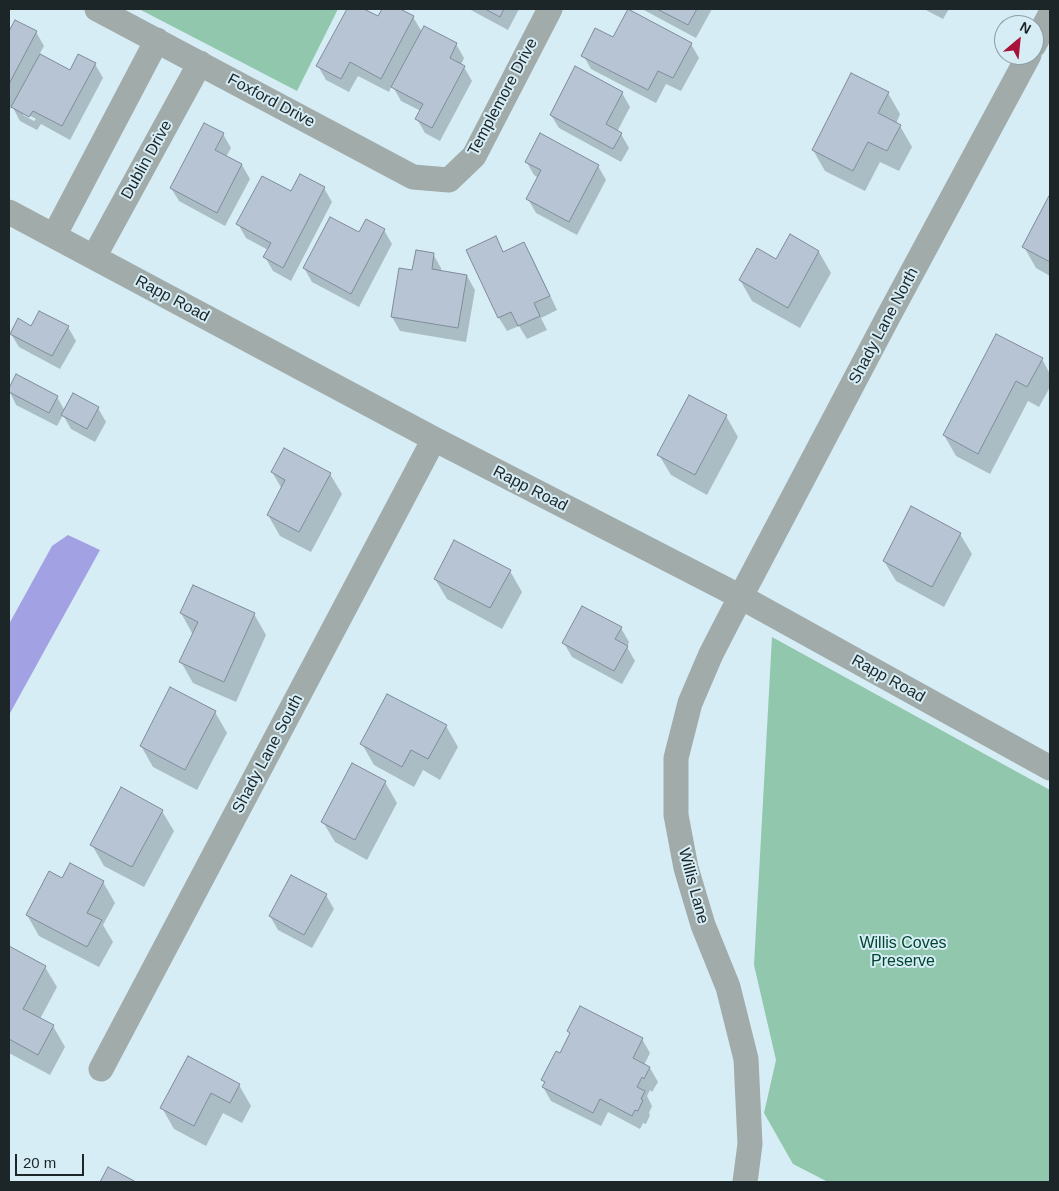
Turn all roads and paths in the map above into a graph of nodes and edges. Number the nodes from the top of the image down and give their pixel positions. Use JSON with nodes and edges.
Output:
{"nodes":[{"id":1,"x":98,"y":9,"type":"edge"},
{"id":2,"x":550,"y":9,"type":"edge"},
{"id":3,"x":1050,"y":15,"type":"edge"},
{"id":4,"x":1044,"y":26,"type":"edge"},
{"id":5,"x":157,"y":40,"type":"junction"},
{"id":6,"x":200,"y":63,"type":"junction"},
{"id":7,"x":1024,"y":65,"type":"edge"},
{"id":8,"x":449,"y":180,"type":"joint"},
{"id":9,"x":9,"y":212,"type":"edge"},
{"id":10,"x":54,"y":236,"type":"junction"},
{"id":11,"x":94,"y":258,"type":"junction"},
{"id":12,"x":434,"y":439,"type":"junction"},
{"id":13,"x":741,"y":597,"type":"junction"},
{"id":14,"x":1050,"y":768,"type":"edge"},
{"id":15,"x":101,"y":1069,"type":"dead end"},
{"id":16,"x":745,"y":1182,"type":"edge"}],
"edges":[{"from":1,"to":5,"type":"street","name":"Foxford Drive"},
{"from":2,"to":8,"type":"street","name":"Templemore Drive"},
{"from":3,"to":4,"type":"street"},
{"from":5,"to":6,"type":"street","name":"Foxford Drive"},
{"from":5,"to":10,"type":"street"},
{"from":6,"to":8,"type":"street","name":"Foxford Drive"},
{"from":6,"to":11,"type":"street","name":"Dublin Drive"},
{"from":7,"to":13,"type":"street","name":"Shady Lane North"},
{"from":9,"to":10,"type":"street","name":"Rapp Road"},
{"from":10,"to":11,"type":"street","name":"Rapp Road"},
{"from":11,"to":12,"type":"street","name":"Rapp Road"},
{"from":12,"to":13,"type":"street","name":"Rapp Road"},
{"from":12,"to":15,"type":"street","name":"Shady Lane South"},
{"from":13,"to":14,"type":"street","name":"Rapp Road"},
{"from":13,"to":16,"type":"street","name":"Willis Lane"}]}
